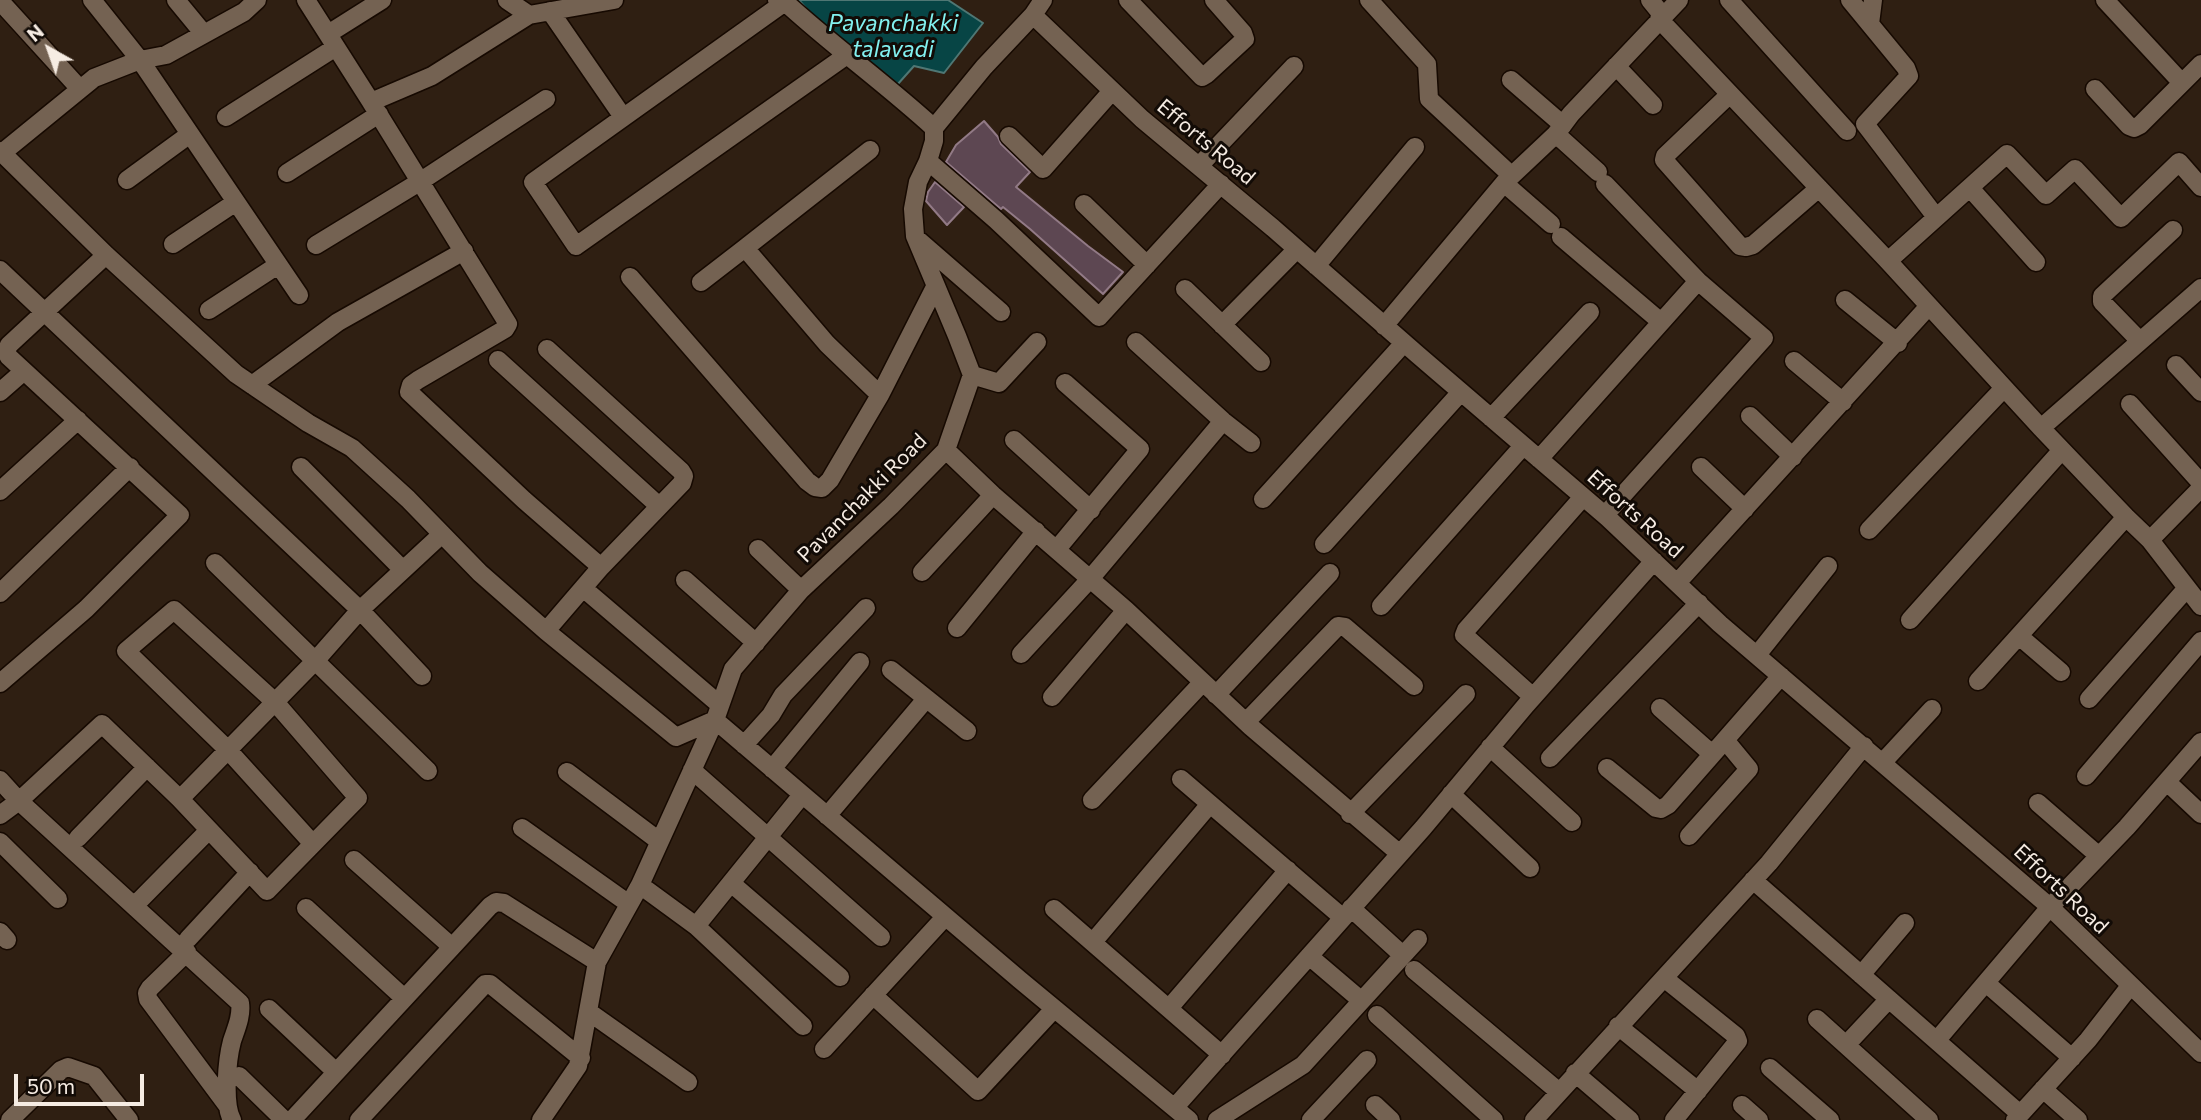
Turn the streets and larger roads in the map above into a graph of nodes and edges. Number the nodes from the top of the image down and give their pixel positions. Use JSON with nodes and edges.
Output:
{"nodes":[{"id":1,"x":92,"y":0,"type":"edge"},
{"id":2,"x":176,"y":0,"type":"edge"},
{"id":3,"x":257,"y":0,"type":"edge"},
{"id":4,"x":306,"y":0,"type":"edge"},
{"id":5,"x":382,"y":0,"type":"edge"},
{"id":6,"x":507,"y":0,"type":"edge"},
{"id":7,"x":614,"y":0,"type":"edge"},
{"id":8,"x":1128,"y":0,"type":"edge"},
{"id":9,"x":1214,"y":0,"type":"edge"},
{"id":10,"x":1369,"y":0,"type":"edge"},
{"id":11,"x":1650,"y":0,"type":"edge"},
{"id":12,"x":1679,"y":0,"type":"edge"},
{"id":13,"x":1729,"y":0,"type":"edge"},
{"id":14,"x":1850,"y":0,"type":"edge"},
{"id":15,"x":1873,"y":0,"type":"edge"},
{"id":16,"x":2105,"y":0,"type":"edge"},
{"id":17,"x":0,"y":1,"type":"edge"},
{"id":18,"x":782,"y":1,"type":"edge"},
{"id":19,"x":1038,"y":8,"type":"edge"},
{"id":20,"x":550,"y":11,"type":"junction"},
{"id":21,"x":529,"y":15,"type":"junction"},
{"id":22,"x":1661,"y":18,"type":"junction"},
{"id":23,"x":1870,"y":24,"type":"junction"},
{"id":24,"x":204,"y":34,"type":"junction"},
{"id":25,"x":332,"y":40,"type":"junction"},
{"id":26,"x":847,"y":55,"type":"junction"},
{"id":27,"x":140,"y":60,"type":"junction"},
{"id":28,"x":2201,"y":64,"type":"edge"},
{"id":29,"x":1294,"y":66,"type":"dead end"},
{"id":30,"x":1616,"y":66,"type":"junction"},
{"id":31,"x":1511,"y":80,"type":"dead end"},
{"id":32,"x":2182,"y":83,"type":"junction"},
{"id":33,"x":80,"y":89,"type":"junction"},
{"id":34,"x":2095,"y":89,"type":"dead end"},
{"id":35,"x":1112,"y":91,"type":"junction"},
{"id":36,"x":1730,"y":94,"type":"junction"},
{"id":37,"x":546,"y":99,"type":"dead end"},
{"id":38,"x":1653,"y":105,"type":"dead end"},
{"id":39,"x":375,"y":108,"type":"junction"},
{"id":40,"x":226,"y":117,"type":"dead end"},
{"id":41,"x":624,"y":117,"type":"junction"},
{"id":42,"x":934,"y":128,"type":"junction"},
{"id":43,"x":1560,"y":130,"type":"junction"},
{"id":44,"x":1847,"y":131,"type":"dead end"},
{"id":45,"x":190,"y":134,"type":"junction"},
{"id":46,"x":1009,"y":136,"type":"dead end"},
{"id":47,"x":1415,"y":147,"type":"dead end"},
{"id":48,"x":870,"y":150,"type":"dead end"},
{"id":49,"x":1,"y":152,"type":"edge"},
{"id":50,"x":928,"y":161,"type":"junction"},
{"id":51,"x":1199,"y":166,"type":"junction"},
{"id":52,"x":287,"y":173,"type":"dead end"},
{"id":53,"x":1508,"y":179,"type":"junction"},
{"id":54,"x":127,"y":180,"type":"dead end"},
{"id":55,"x":421,"y":181,"type":"junction"},
{"id":56,"x":1221,"y":184,"type":"junction"},
{"id":57,"x":2201,"y":187,"type":"edge"},
{"id":58,"x":1819,"y":188,"type":"junction"},
{"id":59,"x":1970,"y":188,"type":"junction"},
{"id":60,"x":236,"y":202,"type":"junction"},
{"id":61,"x":1084,"y":204,"type":"dead end"},
{"id":62,"x":1936,"y":218,"type":"junction"},
{"id":63,"x":2173,"y":230,"type":"dead end"},
{"id":64,"x":915,"y":236,"type":"junction"},
{"id":65,"x":173,"y":244,"type":"dead end"},
{"id":66,"x":316,"y":245,"type":"dead end"},
{"id":67,"x":744,"y":248,"type":"junction"},
{"id":68,"x":1297,"y":248,"type":"junction"},
{"id":69,"x":464,"y":251,"type":"junction"},
{"id":70,"x":106,"y":255,"type":"junction"},
{"id":71,"x":1888,"y":261,"type":"junction"},
{"id":72,"x":2036,"y":262,"type":"dead end"},
{"id":73,"x":278,"y":265,"type":"junction"},
{"id":74,"x":1147,"y":265,"type":"junction"},
{"id":75,"x":1316,"y":266,"type":"junction"},
{"id":76,"x":0,"y":270,"type":"edge"},
{"id":77,"x":630,"y":277,"type":"dead end"},
{"id":78,"x":1698,"y":281,"type":"junction"},
{"id":79,"x":701,"y":282,"type":"dead end"},
{"id":80,"x":934,"y":287,"type":"junction"},
{"id":81,"x":2201,"y":288,"type":"edge"},
{"id":82,"x":1185,"y":289,"type":"dead end"},
{"id":83,"x":299,"y":295,"type":"dead end"},
{"id":84,"x":1845,"y":300,"type":"dead end"},
{"id":85,"x":1928,"y":307,"type":"junction"},
{"id":86,"x":209,"y":310,"type":"dead end"},
{"id":87,"x":45,"y":312,"type":"junction"},
{"id":88,"x":1001,"y":312,"type":"dead end"},
{"id":89,"x":1590,"y":312,"type":"dead end"},
{"id":90,"x":1661,"y":322,"type":"junction"},
{"id":91,"x":1222,"y":325,"type":"junction"},
{"id":92,"x":1384,"y":326,"type":"junction"},
{"id":93,"x":2139,"y":340,"type":"junction"},
{"id":94,"x":1037,"y":342,"type":"dead end"},
{"id":95,"x":1136,"y":342,"type":"dead end"},
{"id":96,"x":1404,"y":343,"type":"junction"},
{"id":97,"x":1898,"y":343,"type":"junction"},
{"id":98,"x":547,"y":349,"type":"dead end"},
{"id":99,"x":498,"y":359,"type":"dead end"},
{"id":100,"x":1794,"y":361,"type":"dead end"},
{"id":101,"x":1261,"y":362,"type":"dead end"},
{"id":102,"x":2176,"y":365,"type":"dead end"},
{"id":103,"x":24,"y":371,"type":"junction"},
{"id":104,"x":972,"y":376,"type":"junction"},
{"id":105,"x":1065,"y":383,"type":"dead end"},
{"id":106,"x":252,"y":385,"type":"junction"},
{"id":107,"x":2004,"y":388,"type":"junction"},
{"id":108,"x":0,"y":392,"type":"edge"},
{"id":109,"x":1461,"y":392,"type":"junction"},
{"id":110,"x":2201,"y":392,"type":"edge"},
{"id":111,"x":880,"y":395,"type":"junction"},
{"id":112,"x":1843,"y":402,"type":"junction"},
{"id":113,"x":2130,"y":404,"type":"dead end"},
{"id":114,"x":1750,"y":416,"type":"dead end"},
{"id":115,"x":1491,"y":418,"type":"junction"},
{"id":116,"x":78,"y":420,"type":"junction"},
{"id":117,"x":1223,"y":421,"type":"junction"},
{"id":118,"x":2041,"y":428,"type":"junction"},
{"id":119,"x":1014,"y":440,"type":"dead end"},
{"id":120,"x":1251,"y":443,"type":"dead end"},
{"id":121,"x":1524,"y":446,"type":"junction"},
{"id":122,"x":946,"y":450,"type":"junction"},
{"id":123,"x":2062,"y":450,"type":"junction"},
{"id":124,"x":1793,"y":457,"type":"junction"},
{"id":125,"x":1539,"y":459,"type":"junction"},
{"id":126,"x":130,"y":467,"type":"junction"},
{"id":127,"x":300,"y":467,"type":"dead end"},
{"id":128,"x":1700,"y":467,"type":"dead end"},
{"id":129,"x":2201,"y":486,"type":"edge"},
{"id":130,"x":0,"y":491,"type":"edge"},
{"id":131,"x":993,"y":495,"type":"junction"},
{"id":132,"x":1583,"y":497,"type":"junction"},
{"id":133,"x":1263,"y":499,"type":"dead end"},
{"id":134,"x":659,"y":506,"type":"junction"},
{"id":135,"x":1745,"y":509,"type":"junction"},
{"id":136,"x":1091,"y":510,"type":"junction"},
{"id":137,"x":1605,"y":515,"type":"junction"},
{"id":138,"x":2126,"y":517,"type":"junction"},
{"id":139,"x":1869,"y":530,"type":"dead end"},
{"id":140,"x":1036,"y":531,"type":"junction"},
{"id":141,"x":442,"y":534,"type":"junction"},
{"id":142,"x":2150,"y":540,"type":"junction"},
{"id":143,"x":1324,"y":544,"type":"dead end"},
{"id":144,"x":758,"y":549,"type":"dead end"},
{"id":145,"x":1057,"y":549,"type":"junction"},
{"id":146,"x":1654,"y":561,"type":"junction"},
{"id":147,"x":215,"y":563,"type":"dead end"},
{"id":148,"x":1828,"y":566,"type":"dead end"},
{"id":149,"x":601,"y":567,"type":"junction"},
{"id":150,"x":403,"y":570,"type":"junction"},
{"id":151,"x":922,"y":572,"type":"dead end"},
{"id":152,"x":1330,"y":573,"type":"dead end"},
{"id":153,"x":1090,"y":579,"type":"junction"},
{"id":154,"x":685,"y":580,"type":"dead end"},
{"id":155,"x":1677,"y":583,"type":"junction"},
{"id":156,"x":2187,"y":587,"type":"junction"},
{"id":157,"x":583,"y":588,"type":"junction"},
{"id":158,"x":801,"y":590,"type":"junction"},
{"id":159,"x":0,"y":593,"type":"edge"},
{"id":160,"x":1699,"y":603,"type":"junction"},
{"id":161,"x":1381,"y":606,"type":"dead end"},
{"id":162,"x":2201,"y":606,"type":"edge"},
{"id":163,"x":866,"y":608,"type":"dead end"},
{"id":164,"x":360,"y":610,"type":"junction"},
{"id":165,"x":1126,"y":610,"type":"junction"},
{"id":166,"x":1910,"y":620,"type":"dead end"},
{"id":167,"x":957,"y":628,"type":"dead end"},
{"id":168,"x":546,"y":631,"type":"junction"},
{"id":169,"x":2019,"y":636,"type":"junction"},
{"id":170,"x":2201,"y":641,"type":"edge"},
{"id":171,"x":756,"y":643,"type":"junction"},
{"id":172,"x":1021,"y":654,"type":"dead end"},
{"id":173,"x":1757,"y":655,"type":"junction"},
{"id":174,"x":316,"y":660,"type":"junction"},
{"id":175,"x":860,"y":662,"type":"dead end"},
{"id":176,"x":891,"y":670,"type":"dead end"},
{"id":177,"x":2061,"y":672,"type":"dead end"},
{"id":178,"x":422,"y":676,"type":"dead end"},
{"id":179,"x":1781,"y":676,"type":"junction"},
{"id":180,"x":1978,"y":681,"type":"dead end"},
{"id":181,"x":1202,"y":682,"type":"junction"},
{"id":182,"x":0,"y":683,"type":"edge"},
{"id":183,"x":1414,"y":686,"type":"dead end"},
{"id":184,"x":1466,"y":694,"type":"dead end"},
{"id":185,"x":1216,"y":695,"type":"junction"},
{"id":186,"x":1052,"y":697,"type":"dead end"},
{"id":187,"x":1533,"y":697,"type":"junction"},
{"id":188,"x":926,"y":699,"type":"junction"},
{"id":189,"x":2090,"y":699,"type":"dead end"},
{"id":190,"x":275,"y":702,"type":"junction"},
{"id":191,"x":1660,"y":708,"type":"dead end"},
{"id":192,"x":1932,"y":709,"type":"dead end"},
{"id":193,"x":718,"y":713,"type":"junction"},
{"id":194,"x":1246,"y":722,"type":"junction"},
{"id":195,"x":967,"y":731,"type":"dead end"},
{"id":196,"x":1725,"y":740,"type":"junction"},
{"id":197,"x":2201,"y":742,"type":"edge"},
{"id":198,"x":744,"y":745,"type":"junction"},
{"id":199,"x":1864,"y":746,"type":"junction"},
{"id":200,"x":1490,"y":747,"type":"junction"},
{"id":201,"x":228,"y":750,"type":"junction"},
{"id":202,"x":1712,"y":754,"type":"junction"},
{"id":203,"x":1550,"y":758,"type":"dead end"},
{"id":204,"x":1883,"y":762,"type":"junction"},
{"id":205,"x":147,"y":767,"type":"junction"},
{"id":206,"x":1606,"y":768,"type":"dead end"},
{"id":207,"x":772,"y":769,"type":"junction"},
{"id":208,"x":692,"y":770,"type":"junction"},
{"id":209,"x":428,"y":771,"type":"dead end"},
{"id":210,"x":567,"y":772,"type":"dead end"},
{"id":211,"x":2086,"y":776,"type":"dead end"},
{"id":212,"x":1181,"y":779,"type":"dead end"},
{"id":213,"x":0,"y":780,"type":"edge"},
{"id":214,"x":2167,"y":782,"type":"junction"},
{"id":215,"x":1451,"y":794,"type":"junction"},
{"id":216,"x":802,"y":796,"type":"junction"},
{"id":217,"x":180,"y":799,"type":"junction"},
{"id":218,"x":1092,"y":800,"type":"dead end"},
{"id":219,"x":19,"y":801,"type":"junction"},
{"id":220,"x":2038,"y":803,"type":"dead end"},
{"id":221,"x":1210,"y":804,"type":"junction"},
{"id":222,"x":1350,"y":814,"type":"junction"},
{"id":223,"x":2201,"y":814,"type":"edge"},
{"id":224,"x":0,"y":815,"type":"edge"},
{"id":225,"x":827,"y":817,"type":"junction"},
{"id":226,"x":1572,"y":822,"type":"dead end"},
{"id":227,"x":522,"y":828,"type":"dead end"},
{"id":228,"x":209,"y":830,"type":"junction"},
{"id":229,"x":1689,"y":836,"type":"dead end"},
{"id":230,"x":769,"y":837,"type":"junction"},
{"id":231,"x":78,"y":838,"type":"dead end"},
{"id":232,"x":659,"y":841,"type":"junction"},
{"id":233,"x":0,"y":842,"type":"edge"},
{"id":234,"x":313,"y":844,"type":"junction"},
{"id":235,"x":1400,"y":854,"type":"junction"},
{"id":236,"x":2099,"y":856,"type":"junction"},
{"id":237,"x":354,"y":860,"type":"dead end"},
{"id":238,"x":1530,"y":868,"type":"dead end"},
{"id":239,"x":1287,"y":870,"type":"junction"},
{"id":240,"x":250,"y":872,"type":"junction"},
{"id":241,"x":1753,"y":880,"type":"junction"},
{"id":242,"x":731,"y":883,"type":"junction"},
{"id":243,"x":640,"y":885,"type":"junction"},
{"id":244,"x":58,"y":899,"type":"dead end"},
{"id":245,"x":139,"y":901,"type":"dead end"},
{"id":246,"x":629,"y":904,"type":"junction"},
{"id":247,"x":2050,"y":907,"type":"junction"},
{"id":248,"x":306,"y":908,"type":"dead end"},
{"id":249,"x":1054,"y":909,"type":"dead end"},
{"id":250,"x":1346,"y":913,"type":"junction"},
{"id":251,"x":945,"y":917,"type":"junction"},
{"id":252,"x":1905,"y":923,"type":"dead end"},
{"id":253,"x":696,"y":926,"type":"junction"},
{"id":254,"x":881,"y":937,"type":"dead end"},
{"id":255,"x":1418,"y":939,"type":"dead end"},
{"id":256,"x":1093,"y":942,"type":"junction"},
{"id":257,"x":187,"y":946,"type":"junction"},
{"id":258,"x":452,"y":947,"type":"junction"},
{"id":259,"x":1397,"y":950,"type":"dead end"},
{"id":260,"x":1309,"y":956,"type":"junction"},
{"id":261,"x":597,"y":962,"type":"junction"},
{"id":262,"x":1415,"y":970,"type":"dead end"},
{"id":263,"x":1861,"y":975,"type":"junction"},
{"id":264,"x":840,"y":978,"type":"dead end"},
{"id":265,"x":1664,"y":978,"type":"junction"},
{"id":266,"x":1986,"y":983,"type":"junction"},
{"id":267,"x":2130,"y":986,"type":"junction"},
{"id":268,"x":873,"y":995,"type":"junction"},
{"id":269,"x":1356,"y":996,"type":"dead end"},
{"id":270,"x":404,"y":998,"type":"junction"},
{"id":271,"x":1889,"y":999,"type":"junction"},
{"id":272,"x":1170,"y":1007,"type":"junction"},
{"id":273,"x":269,"y":1009,"type":"dead end"},
{"id":274,"x":1054,"y":1009,"type":"junction"},
{"id":275,"x":589,"y":1012,"type":"junction"},
{"id":276,"x":1377,"y":1015,"type":"dead end"},
{"id":277,"x":1817,"y":1018,"type":"dead end"},
{"id":278,"x":803,"y":1026,"type":"dead end"},
{"id":279,"x":1618,"y":1026,"type":"junction"},
{"id":280,"x":1937,"y":1040,"type":"junction"},
{"id":281,"x":1846,"y":1045,"type":"junction"},
{"id":282,"x":824,"y":1049,"type":"dead end"},
{"id":283,"x":2201,"y":1053,"type":"edge"},
{"id":284,"x":1222,"y":1055,"type":"junction"},
{"id":285,"x":581,"y":1058,"type":"junction"},
{"id":286,"x":2071,"y":1058,"type":"junction"},
{"id":287,"x":1367,"y":1059,"type":"dead end"},
{"id":288,"x":1770,"y":1068,"type":"dead end"},
{"id":289,"x":336,"y":1072,"type":"junction"},
{"id":290,"x":1575,"y":1073,"type":"junction"},
{"id":291,"x":239,"y":1076,"type":"dead end"},
{"id":292,"x":688,"y":1082,"type":"dead end"},
{"id":293,"x":2043,"y":1089,"type":"junction"},
{"id":294,"x":1558,"y":1091,"type":"junction"},
{"id":295,"x":1698,"y":1091,"type":"junction"},
{"id":296,"x":1375,"y":1105,"type":"dead end"},
{"id":297,"x":1742,"y":1105,"type":"dead end"},
{"id":298,"x":1175,"y":1107,"type":"junction"},
{"id":299,"x":230,"y":1113,"type":"edge"},
{"id":300,"x":549,"y":1117,"type":"edge"},
{"id":301,"x":2018,"y":1117,"type":"edge"},
{"id":302,"x":10,"y":1120,"type":"edge"},
{"id":303,"x":129,"y":1120,"type":"edge"},
{"id":304,"x":284,"y":1120,"type":"edge"},
{"id":305,"x":292,"y":1120,"type":"edge"},
{"id":306,"x":359,"y":1120,"type":"edge"},
{"id":307,"x":1189,"y":1120,"type":"edge"},
{"id":308,"x":1217,"y":1120,"type":"edge"},
{"id":309,"x":1311,"y":1120,"type":"edge"},
{"id":310,"x":1391,"y":1120,"type":"edge"},
{"id":311,"x":1494,"y":1120,"type":"edge"},
{"id":312,"x":1534,"y":1120,"type":"edge"},
{"id":313,"x":1630,"y":1120,"type":"edge"},
{"id":314,"x":1674,"y":1120,"type":"edge"},
{"id":315,"x":1759,"y":1120,"type":"edge"},
{"id":316,"x":1830,"y":1120,"type":"edge"},
{"id":317,"x":1929,"y":1120,"type":"edge"},
{"id":318,"x":2078,"y":1120,"type":"edge"}],
"edges":[{"from":1,"to":27,"type":"street"},
{"from":2,"to":24,"type":"street"},
{"from":3,"to":24,"type":"street"},
{"from":4,"to":25,"type":"street"},
{"from":5,"to":25,"type":"street"},
{"from":6,"to":21,"type":"street"},
{"from":7,"to":20,"type":"street"},
{"from":8,"to":9,"type":"street"},
{"from":10,"to":53,"type":"street"},
{"from":11,"to":22,"type":"street"},
{"from":12,"to":22,"type":"street"},
{"from":13,"to":44,"type":"street"},
{"from":14,"to":23,"type":"street"},
{"from":15,"to":23,"type":"street"},
{"from":16,"to":32,"type":"street"},
{"from":17,"to":33,"type":"street"},
{"from":18,"to":26,"type":"street"},
{"from":18,"to":41,"type":"street"},
{"from":19,"to":35,"type":"street","name":"Efforts Road"},
{"from":19,"to":42,"type":"street"},
{"from":20,"to":21,"type":"street"},
{"from":20,"to":41,"type":"street"},
{"from":21,"to":39,"type":"street"},
{"from":22,"to":30,"type":"street"},
{"from":22,"to":36,"type":"street"},
{"from":23,"to":62,"type":"street"},
{"from":24,"to":27,"type":"street"},
{"from":25,"to":39,"type":"street"},
{"from":25,"to":40,"type":"street"},
{"from":26,"to":41,"type":"street"},
{"from":26,"to":42,"type":"street"},
{"from":27,"to":33,"type":"street"},
{"from":27,"to":45,"type":"street"},
{"from":28,"to":32,"type":"street"},
{"from":29,"to":51,"type":"street"},
{"from":30,"to":38,"type":"street"},
{"from":30,"to":43,"type":"street"},
{"from":31,"to":43,"type":"street"},
{"from":32,"to":34,"type":"street"},
{"from":33,"to":49,"type":"street"},
{"from":35,"to":46,"type":"street"},
{"from":35,"to":51,"type":"street","name":"Efforts Road"},
{"from":36,"to":58,"type":"street"},
{"from":36,"to":58,"type":"street"},
{"from":37,"to":55,"type":"street"},
{"from":39,"to":52,"type":"street"},
{"from":39,"to":55,"type":"street"},
{"from":42,"to":50,"type":"street"},
{"from":43,"to":53,"type":"street"},
{"from":43,"to":78,"type":"street"},
{"from":45,"to":54,"type":"street"},
{"from":45,"to":60,"type":"street"},
{"from":47,"to":75,"type":"street"},
{"from":48,"to":67,"type":"street"},
{"from":49,"to":70,"type":"street"},
{"from":50,"to":64,"type":"street"},
{"from":50,"to":74,"type":"street"},
{"from":51,"to":56,"type":"street","name":"Efforts Road"},
{"from":53,"to":90,"type":"street"},
{"from":53,"to":92,"type":"street"},
{"from":55,"to":66,"type":"street"},
{"from":55,"to":69,"type":"street"},
{"from":56,"to":68,"type":"street","name":"Efforts Road"},
{"from":56,"to":74,"type":"street"},
{"from":57,"to":59,"type":"street"},
{"from":58,"to":71,"type":"street"},
{"from":59,"to":62,"type":"street"},
{"from":59,"to":72,"type":"street"},
{"from":60,"to":65,"type":"street"},
{"from":60,"to":73,"type":"street"},
{"from":61,"to":74,"type":"street"},
{"from":62,"to":71,"type":"street"},
{"from":63,"to":93,"type":"street"},
{"from":64,"to":80,"type":"street"},
{"from":64,"to":88,"type":"street"},
{"from":67,"to":79,"type":"street"},
{"from":67,"to":111,"type":"street"},
{"from":68,"to":75,"type":"street","name":"Efforts Road"},
{"from":68,"to":91,"type":"street"},
{"from":69,"to":106,"type":"street"},
{"from":69,"to":149,"type":"street"},
{"from":70,"to":87,"type":"street"},
{"from":70,"to":106,"type":"street"},
{"from":71,"to":85,"type":"street"},
{"from":73,"to":83,"type":"street"},
{"from":73,"to":86,"type":"street"},
{"from":75,"to":92,"type":"street","name":"Efforts Road"},
{"from":76,"to":87,"type":"street"},
{"from":77,"to":111,"type":"street"},
{"from":78,"to":90,"type":"street"},
{"from":78,"to":137,"type":"street"},
{"from":80,"to":104,"type":"street"},
{"from":80,"to":111,"type":"street"},
{"from":81,"to":93,"type":"street"},
{"from":82,"to":91,"type":"street"},
{"from":84,"to":97,"type":"street"},
{"from":85,"to":97,"type":"street"},
{"from":85,"to":107,"type":"street"},
{"from":87,"to":103,"type":"street"},
{"from":87,"to":164,"type":"street"},
{"from":89,"to":115,"type":"street"},
{"from":90,"to":125,"type":"street"},
{"from":91,"to":101,"type":"street"},
{"from":92,"to":96,"type":"street","name":"Efforts Road"},
{"from":93,"to":118,"type":"street"},
{"from":94,"to":104,"type":"street"},
{"from":95,"to":117,"type":"street"},
{"from":96,"to":109,"type":"street","name":"Efforts Road"},
{"from":96,"to":133,"type":"street"},
{"from":97,"to":112,"type":"street"},
{"from":98,"to":134,"type":"street"},
{"from":99,"to":134,"type":"street"},
{"from":100,"to":112,"type":"street"},
{"from":102,"to":110,"type":"street"},
{"from":103,"to":108,"type":"street"},
{"from":103,"to":116,"type":"street"},
{"from":104,"to":122,"type":"street","name":"Pavanchakki Road"},
{"from":105,"to":136,"type":"street"},
{"from":106,"to":141,"type":"street"},
{"from":107,"to":118,"type":"street"},
{"from":107,"to":139,"type":"street"},
{"from":109,"to":115,"type":"street","name":"Efforts Road"},
{"from":109,"to":143,"type":"street"},
{"from":112,"to":124,"type":"street"},
{"from":113,"to":129,"type":"street"},
{"from":114,"to":124,"type":"street"},
{"from":115,"to":121,"type":"street","name":"Efforts Road"},
{"from":116,"to":126,"type":"street"},
{"from":116,"to":130,"type":"street"},
{"from":117,"to":120,"type":"street"},
{"from":117,"to":153,"type":"street"},
{"from":118,"to":123,"type":"street"},
{"from":119,"to":136,"type":"street"},
{"from":121,"to":125,"type":"street","name":"Efforts Road"},
{"from":121,"to":161,"type":"street"},
{"from":122,"to":131,"type":"street"},
{"from":122,"to":158,"type":"street","name":"Pavanchakki Road"},
{"from":123,"to":138,"type":"street"},
{"from":123,"to":166,"type":"street"},
{"from":124,"to":135,"type":"street"},
{"from":125,"to":132,"type":"street","name":"Efforts Road"},
{"from":126,"to":159,"type":"street"},
{"from":126,"to":182,"type":"street"},
{"from":127,"to":150,"type":"street"},
{"from":128,"to":135,"type":"street"},
{"from":129,"to":142,"type":"street"},
{"from":131,"to":140,"type":"street"},
{"from":131,"to":151,"type":"street"},
{"from":132,"to":137,"type":"street","name":"Efforts Road"},
{"from":132,"to":187,"type":"street"},
{"from":134,"to":149,"type":"street"},
{"from":135,"to":155,"type":"street"},
{"from":136,"to":145,"type":"street"},
{"from":137,"to":146,"type":"street","name":"Efforts Road"},
{"from":138,"to":142,"type":"street"},
{"from":138,"to":169,"type":"street"},
{"from":140,"to":145,"type":"street"},
{"from":140,"to":167,"type":"street"},
{"from":141,"to":150,"type":"street"},
{"from":141,"to":168,"type":"street"},
{"from":142,"to":156,"type":"street"},
{"from":144,"to":158,"type":"street"},
{"from":145,"to":153,"type":"street"},
{"from":146,"to":155,"type":"street","name":"Efforts Road"},
{"from":146,"to":187,"type":"street"},
{"from":147,"to":174,"type":"street"},
{"from":148,"to":173,"type":"street"},
{"from":149,"to":157,"type":"street"},
{"from":150,"to":164,"type":"street"},
{"from":152,"to":185,"type":"street"},
{"from":153,"to":165,"type":"street"},
{"from":153,"to":172,"type":"street"},
{"from":154,"to":171,"type":"street"},
{"from":155,"to":160,"type":"street","name":"Efforts Road"},
{"from":156,"to":162,"type":"street"},
{"from":156,"to":189,"type":"street"},
{"from":157,"to":168,"type":"street"},
{"from":157,"to":193,"type":"street"},
{"from":158,"to":171,"type":"street","name":"Pavanchakki Road"},
{"from":160,"to":173,"type":"street","name":"Efforts Road"},
{"from":160,"to":203,"type":"street"},
{"from":163,"to":198,"type":"street"},
{"from":164,"to":174,"type":"street"},
{"from":164,"to":178,"type":"street"},
{"from":165,"to":181,"type":"street"},
{"from":165,"to":186,"type":"street"},
{"from":168,"to":193,"type":"street"},
{"from":169,"to":177,"type":"street"},
{"from":169,"to":180,"type":"street"},
{"from":170,"to":211,"type":"street"},
{"from":171,"to":193,"type":"street","name":"Pavanchakki Road"},
{"from":173,"to":179,"type":"street","name":"Efforts Road"},
{"from":174,"to":190,"type":"street"},
{"from":174,"to":209,"type":"street"},
{"from":175,"to":207,"type":"street"},
{"from":176,"to":188,"type":"street"},
{"from":179,"to":196,"type":"street"},
{"from":179,"to":199,"type":"street","name":"Efforts Road"},
{"from":181,"to":185,"type":"street"},
{"from":181,"to":218,"type":"street"},
{"from":183,"to":194,"type":"street"},
{"from":184,"to":222,"type":"street"},
{"from":185,"to":194,"type":"street"},
{"from":187,"to":200,"type":"street"},
{"from":188,"to":195,"type":"street"},
{"from":188,"to":225,"type":"street"},
{"from":190,"to":201,"type":"street"},
{"from":190,"to":201,"type":"street"},
{"from":190,"to":234,"type":"street"},
{"from":191,"to":202,"type":"street"},
{"from":192,"to":204,"type":"street"},
{"from":193,"to":198,"type":"street"},
{"from":193,"to":208,"type":"street","name":"Pavanchakki Road"},
{"from":194,"to":222,"type":"street"},
{"from":196,"to":202,"type":"street"},
{"from":196,"to":229,"type":"street"},
{"from":197,"to":214,"type":"street"},
{"from":198,"to":207,"type":"street"},
{"from":199,"to":204,"type":"street","name":"Efforts Road"},
{"from":199,"to":241,"type":"street"},
{"from":200,"to":215,"type":"street"},
{"from":200,"to":226,"type":"street"},
{"from":201,"to":217,"type":"street"},
{"from":201,"to":234,"type":"street"},
{"from":202,"to":206,"type":"street"},
{"from":204,"to":247,"type":"street","name":"Efforts Road"},
{"from":205,"to":217,"type":"street"},
{"from":205,"to":219,"type":"street"},
{"from":205,"to":231,"type":"street"},
{"from":207,"to":216,"type":"street"},
{"from":208,"to":230,"type":"street"},
{"from":208,"to":232,"type":"street","name":"Pavanchakki Road"},
{"from":210,"to":232,"type":"street"},
{"from":212,"to":221,"type":"street"},
{"from":213,"to":219,"type":"street"},
{"from":214,"to":223,"type":"street"},
{"from":214,"to":236,"type":"street"},
{"from":215,"to":235,"type":"street"},
{"from":215,"to":238,"type":"street"},
{"from":216,"to":225,"type":"street"},
{"from":216,"to":230,"type":"street"},
{"from":217,"to":228,"type":"street"},
{"from":219,"to":224,"type":"street"},
{"from":219,"to":257,"type":"street"},
{"from":220,"to":236,"type":"street"},
{"from":221,"to":239,"type":"street"},
{"from":221,"to":256,"type":"street"},
{"from":222,"to":235,"type":"street"},
{"from":225,"to":251,"type":"street"},
{"from":227,"to":246,"type":"street"},
{"from":228,"to":240,"type":"street"},
{"from":228,"to":245,"type":"street"},
{"from":230,"to":242,"type":"street"},
{"from":230,"to":254,"type":"street"},
{"from":232,"to":243,"type":"street","name":"Pavanchakki Road"},
{"from":233,"to":244,"type":"street"},
{"from":234,"to":240,"type":"street"},
{"from":235,"to":250,"type":"street"},
{"from":236,"to":247,"type":"street"},
{"from":237,"to":258,"type":"street"},
{"from":239,"to":250,"type":"street"},
{"from":239,"to":272,"type":"street"},
{"from":240,"to":257,"type":"street"},
{"from":241,"to":263,"type":"street"},
{"from":241,"to":265,"type":"street"},
{"from":242,"to":253,"type":"street"},
{"from":242,"to":264,"type":"street"},
{"from":243,"to":246,"type":"street","name":"Pavanchakki Road"},
{"from":243,"to":253,"type":"street"},
{"from":246,"to":261,"type":"street","name":"Pavanchakki Road"},
{"from":247,"to":266,"type":"street"},
{"from":247,"to":267,"type":"street","name":"Efforts Road"},
{"from":248,"to":270,"type":"street"},
{"from":249,"to":256,"type":"street"},
{"from":250,"to":259,"type":"street"},
{"from":250,"to":260,"type":"street"},
{"from":251,"to":268,"type":"street"},
{"from":251,"to":274,"type":"street"},
{"from":252,"to":263,"type":"street"},
{"from":253,"to":278,"type":"street"},
{"from":255,"to":308,"type":"street"},
{"from":256,"to":272,"type":"street"},
{"from":257,"to":299,"type":"street"},
{"from":257,"to":299,"type":"street"},
{"from":258,"to":261,"type":"street"},
{"from":258,"to":270,"type":"street"},
{"from":260,"to":269,"type":"street"},
{"from":260,"to":284,"type":"street"},
{"from":261,"to":275,"type":"street","name":"Pavanchakki Road"},
{"from":262,"to":294,"type":"street"},
{"from":263,"to":271,"type":"street"},
{"from":265,"to":279,"type":"street"},
{"from":265,"to":295,"type":"street"},
{"from":266,"to":280,"type":"street"},
{"from":266,"to":286,"type":"street"},
{"from":267,"to":283,"type":"street","name":"Efforts Road"},
{"from":267,"to":286,"type":"street"},
{"from":268,"to":274,"type":"street"},
{"from":268,"to":282,"type":"street"},
{"from":270,"to":289,"type":"street"},
{"from":271,"to":280,"type":"street"},
{"from":271,"to":281,"type":"street"},
{"from":272,"to":284,"type":"street"},
{"from":273,"to":289,"type":"street"},
{"from":274,"to":298,"type":"street"},
{"from":275,"to":285,"type":"street","name":"Pavanchakki Road"},
{"from":275,"to":292,"type":"street"},
{"from":276,"to":311,"type":"street"},
{"from":277,"to":281,"type":"street"},
{"from":279,"to":290,"type":"street"},
{"from":279,"to":295,"type":"street"},
{"from":280,"to":301,"type":"street"},
{"from":281,"to":317,"type":"street"},
{"from":284,"to":298,"type":"street"},
{"from":285,"to":300,"type":"street"},
{"from":285,"to":306,"type":"street"},
{"from":286,"to":293,"type":"street"},
{"from":287,"to":309,"type":"street"},
{"from":288,"to":316,"type":"street"},
{"from":289,"to":305,"type":"street"},
{"from":290,"to":294,"type":"street"},
{"from":290,"to":313,"type":"street"},
{"from":291,"to":304,"type":"street"},
{"from":293,"to":301,"type":"street"},
{"from":293,"to":318,"type":"street"},
{"from":294,"to":312,"type":"street"},
{"from":295,"to":314,"type":"street"},
{"from":296,"to":310,"type":"street"},
{"from":297,"to":315,"type":"street"},
{"from":298,"to":307,"type":"street"},
{"from":302,"to":303,"type":"street"}]}
